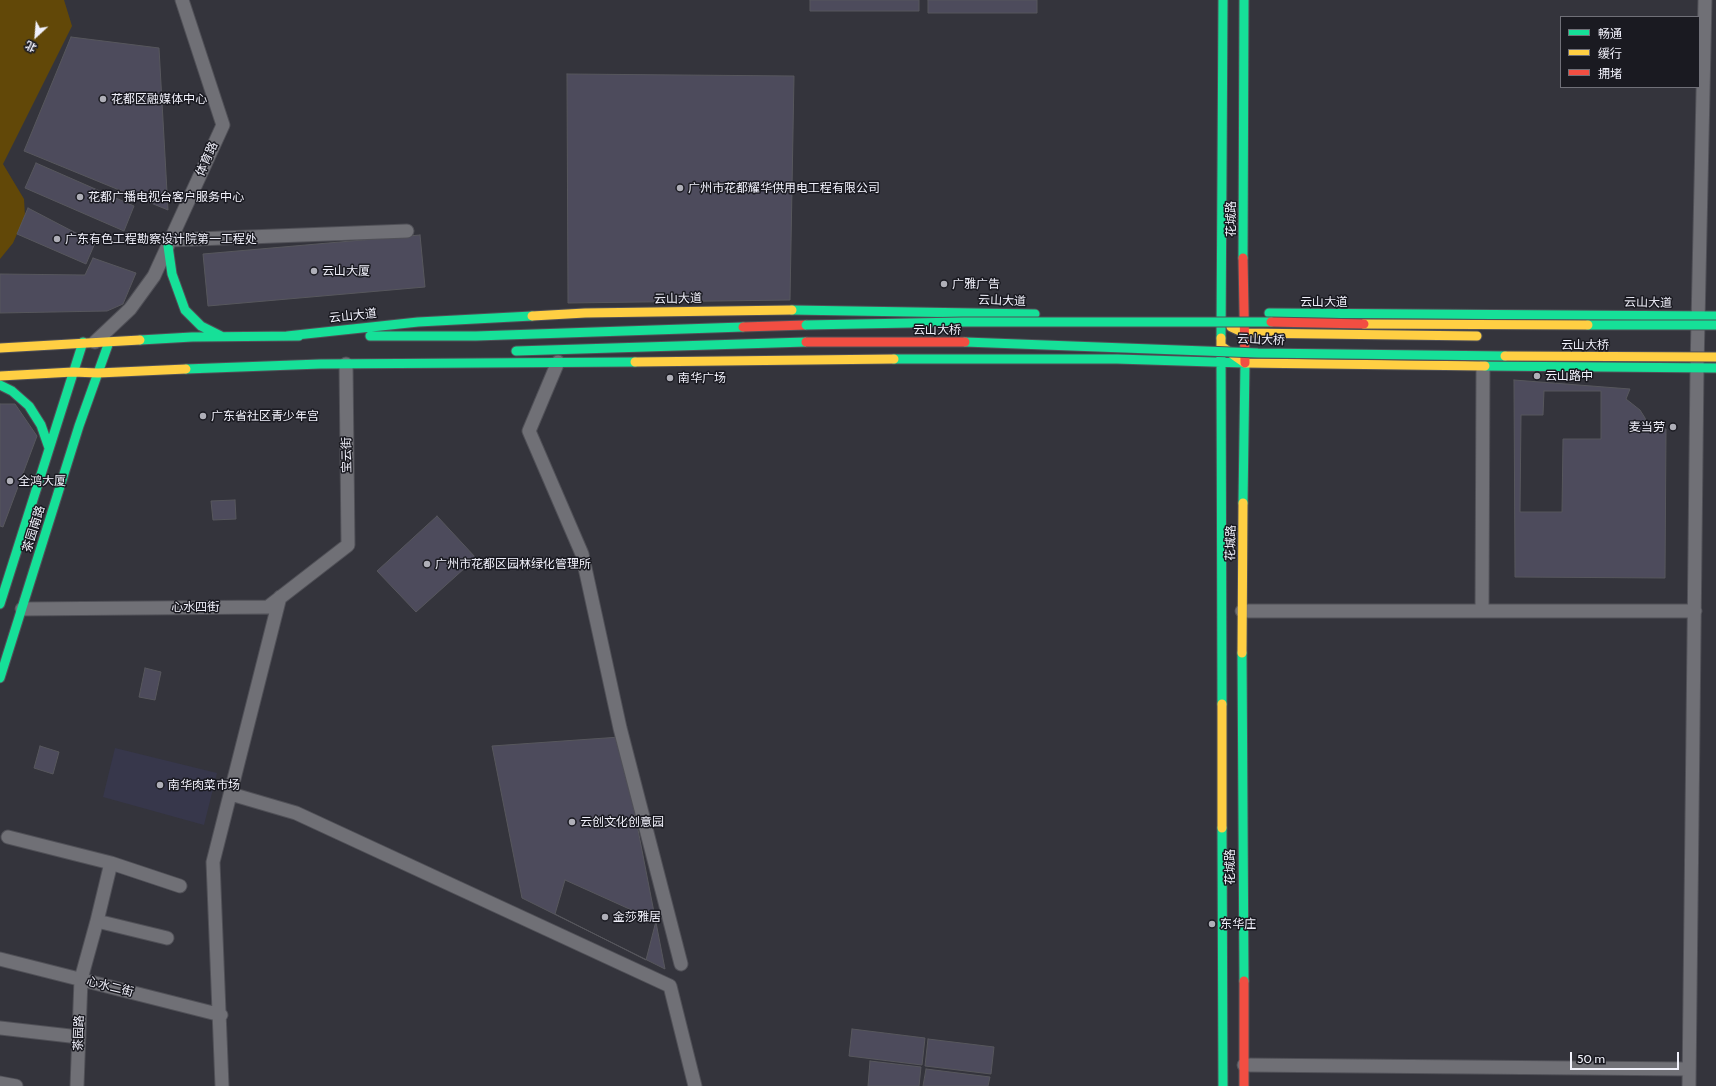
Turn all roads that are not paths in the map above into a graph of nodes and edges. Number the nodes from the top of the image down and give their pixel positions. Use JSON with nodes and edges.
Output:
{"nodes":[{"id":1,"x":182,"y":0,"type":"edge"},
{"id":2,"x":1222,"y":0,"type":"edge"},
{"id":3,"x":1244,"y":0,"type":"edge"},
{"id":4,"x":1705,"y":0,"type":"edge"},
{"id":5,"x":408,"y":231,"type":"dead end"},
{"id":6,"x":169,"y":243,"type":"junction"},
{"id":7,"x":1243,"y":313,"type":"junction"},
{"id":8,"x":1698,"y":316,"type":"junction"},
{"id":9,"x":1716,"y":316,"type":"edge"},
{"id":10,"x":1221,"y":322,"type":"junction"},
{"id":11,"x":806,"y":325,"type":"joint"},
{"id":12,"x":1716,"y":325,"type":"edge"},
{"id":13,"x":1244,"y":333,"type":"junction"},
{"id":14,"x":287,"y":336,"type":"junction"},
{"id":15,"x":1481,"y":336,"type":"dead end"},
{"id":16,"x":1692,"y":336,"type":"dead end"},
{"id":17,"x":223,"y":337,"type":"junction"},
{"id":18,"x":89,"y":342,"type":"junction"},
{"id":19,"x":109,"y":342,"type":"junction"},
{"id":20,"x":1684,"y":345,"type":"dead end"},
{"id":21,"x":1221,"y":346,"type":"junction"},
{"id":22,"x":1436,"y":346,"type":"dead end"},
{"id":23,"x":0,"y":348,"type":"edge"},
{"id":24,"x":505,"y":351,"type":"dead end"},
{"id":25,"x":462,"y":354,"type":"dead end"},
{"id":26,"x":1716,"y":357,"type":"edge"},
{"id":27,"x":1117,"y":359,"type":"junction"},
{"id":28,"x":558,"y":362,"type":"junction"},
{"id":29,"x":1221,"y":362,"type":"junction"},
{"id":30,"x":1245,"y":363,"type":"junction"},
{"id":31,"x":320,"y":364,"type":"junction"},
{"id":32,"x":346,"y":364,"type":"junction"},
{"id":33,"x":1359,"y":365,"type":"junction"},
{"id":34,"x":1483,"y":367,"type":"junction"},
{"id":35,"x":1697,"y":368,"type":"junction"},
{"id":36,"x":1716,"y":368,"type":"edge"},
{"id":37,"x":73,"y":372,"type":"junction"},
{"id":38,"x":98,"y":373,"type":"junction"},
{"id":39,"x":0,"y":376,"type":"edge"},
{"id":40,"x":0,"y":385,"type":"edge"},
{"id":41,"x":49,"y":448,"type":"junction"},
{"id":42,"x":348,"y":545,"type":"joint"},
{"id":43,"x":280,"y":597,"type":"junction"},
{"id":44,"x":0,"y":604,"type":"edge"},
{"id":45,"x":22,"y":608,"type":"junction"},
{"id":46,"x":1242,"y":611,"type":"junction"},
{"id":47,"x":1482,"y":611,"type":"junction"},
{"id":48,"x":1695,"y":611,"type":"junction"},
{"id":49,"x":0,"y":678,"type":"edge"},
{"id":50,"x":231,"y":794,"type":"junction"},
{"id":51,"x":8,"y":838,"type":"dead end"},
{"id":52,"x":111,"y":863,"type":"junction"},
{"id":53,"x":180,"y":886,"type":"dead end"},
{"id":54,"x":96,"y":922,"type":"junction"},
{"id":55,"x":167,"y":938,"type":"dead end"},
{"id":56,"x":0,"y":958,"type":"edge"},
{"id":57,"x":681,"y":964,"type":"dead end"},
{"id":58,"x":82,"y":979,"type":"junction"},
{"id":59,"x":221,"y":1015,"type":"junction"},
{"id":60,"x":0,"y":1028,"type":"edge"},
{"id":61,"x":79,"y":1037,"type":"junction"},
{"id":62,"x":1244,"y":1065,"type":"junction"},
{"id":63,"x":1689,"y":1069,"type":"junction"},
{"id":64,"x":0,"y":1083,"type":"edge"},
{"id":65,"x":16,"y":1086,"type":"edge"},
{"id":66,"x":77,"y":1086,"type":"edge"},
{"id":67,"x":222,"y":1086,"type":"edge"},
{"id":68,"x":695,"y":1086,"type":"edge"},
{"id":69,"x":1223,"y":1086,"type":"edge"},
{"id":70,"x":1244,"y":1086,"type":"edge"},
{"id":71,"x":1689,"y":1086,"type":"edge"}],
"edges":[{"from":1,"to":6,"type":"street","name":"体育路"},
{"from":2,"to":10,"type":"main road","name":"花城路"},
{"from":3,"to":7,"type":"main road","name":"花城路"},
{"from":4,"to":8,"type":"street"},
{"from":5,"to":6,"type":"street"},
{"from":6,"to":17,"type":"main road"},
{"from":6,"to":18,"type":"street","name":"体育路"},
{"from":7,"to":8,"type":"main road","name":"云山大道"},
{"from":7,"to":10,"type":"main road","name":"云山大道"},
{"from":7,"to":13,"type":"main road","name":"花城路"},
{"from":8,"to":9,"type":"main road","name":"云山大道"},
{"from":8,"to":35,"type":"street"},
{"from":10,"to":13,"type":"main road"},
{"from":10,"to":14,"type":"main road","name":"云山大道"},
{"from":10,"to":21,"type":"main road","name":"花城路"},
{"from":11,"to":12,"type":"main road","name":"云山大桥","bridge":true},
{"from":11,"to":14,"type":"main road","name":"云山大道"},
{"from":13,"to":15,"type":"main road"},
{"from":13,"to":21,"type":"main road"},
{"from":13,"to":30,"type":"main road","name":"花城路"},
{"from":14,"to":17,"type":"main road","name":"云山大道"},
{"from":16,"to":20,"type":"main road"},
{"from":17,"to":19,"type":"main road","name":"云山大道"},
{"from":18,"to":19,"type":"main road","name":"云山大道"},
{"from":18,"to":23,"type":"main road","name":"云山大道"},
{"from":18,"to":37,"type":"main road","name":"茶园南路"},
{"from":19,"to":38,"type":"main road","name":"茶园南路"},
{"from":21,"to":27,"type":"main road"},
{"from":21,"to":29,"type":"main road","name":"花城路"},
{"from":21,"to":30,"type":"main road"},
{"from":22,"to":33,"type":"main road"},
{"from":24,"to":26,"type":"main road","name":"云山大桥","bridge":true},
{"from":25,"to":31,"type":"main road"},
{"from":27,"to":28,"type":"main road"},
{"from":27,"to":29,"type":"main road"},
{"from":28,"to":32,"type":"main road"},
{"from":28,"to":57,"type":"street"},
{"from":29,"to":30,"type":"main road"},
{"from":29,"to":69,"type":"main road","name":"花城路"},
{"from":30,"to":33,"type":"main road"},
{"from":30,"to":46,"type":"main road","name":"花城路"},
{"from":31,"to":32,"type":"main road"},
{"from":31,"to":38,"type":"main road"},
{"from":32,"to":42,"type":"street","name":"宝云街"},
{"from":33,"to":34,"type":"main road"},
{"from":34,"to":35,"type":"main road"},
{"from":34,"to":47,"type":"street"},
{"from":35,"to":36,"type":"main road"},
{"from":35,"to":48,"type":"street"},
{"from":37,"to":38,"type":"main road"},
{"from":37,"to":39,"type":"main road"},
{"from":37,"to":41,"type":"main road","name":"茶园南路"},
{"from":38,"to":45,"type":"main road","name":"茶园南路"},
{"from":40,"to":41,"type":"main road"},
{"from":41,"to":44,"type":"main road","name":"茶园南路"},
{"from":42,"to":43,"type":"street","name":"心水四街"},
{"from":43,"to":45,"type":"street","name":"心水四街"},
{"from":43,"to":50,"type":"street"},
{"from":45,"to":49,"type":"main road","name":"茶园南路"},
{"from":46,"to":47,"type":"street"},
{"from":46,"to":62,"type":"main road","name":"花城路"},
{"from":47,"to":48,"type":"street"},
{"from":48,"to":63,"type":"street"},
{"from":50,"to":59,"type":"street"},
{"from":50,"to":68,"type":"street"},
{"from":51,"to":52,"type":"street"},
{"from":52,"to":53,"type":"street"},
{"from":52,"to":54,"type":"street","name":"茶园路"},
{"from":54,"to":55,"type":"street"},
{"from":54,"to":58,"type":"street","name":"茶园路"},
{"from":56,"to":58,"type":"street","name":"心水二街"},
{"from":58,"to":59,"type":"street","name":"心水二街"},
{"from":58,"to":61,"type":"street","name":"茶园路"},
{"from":59,"to":67,"type":"street"},
{"from":60,"to":61,"type":"street"},
{"from":61,"to":66,"type":"street","name":"茶园路"},
{"from":62,"to":63,"type":"street"},
{"from":62,"to":70,"type":"main road","name":"花城路"},
{"from":63,"to":71,"type":"street"},
{"from":64,"to":65,"type":"street"}]}
